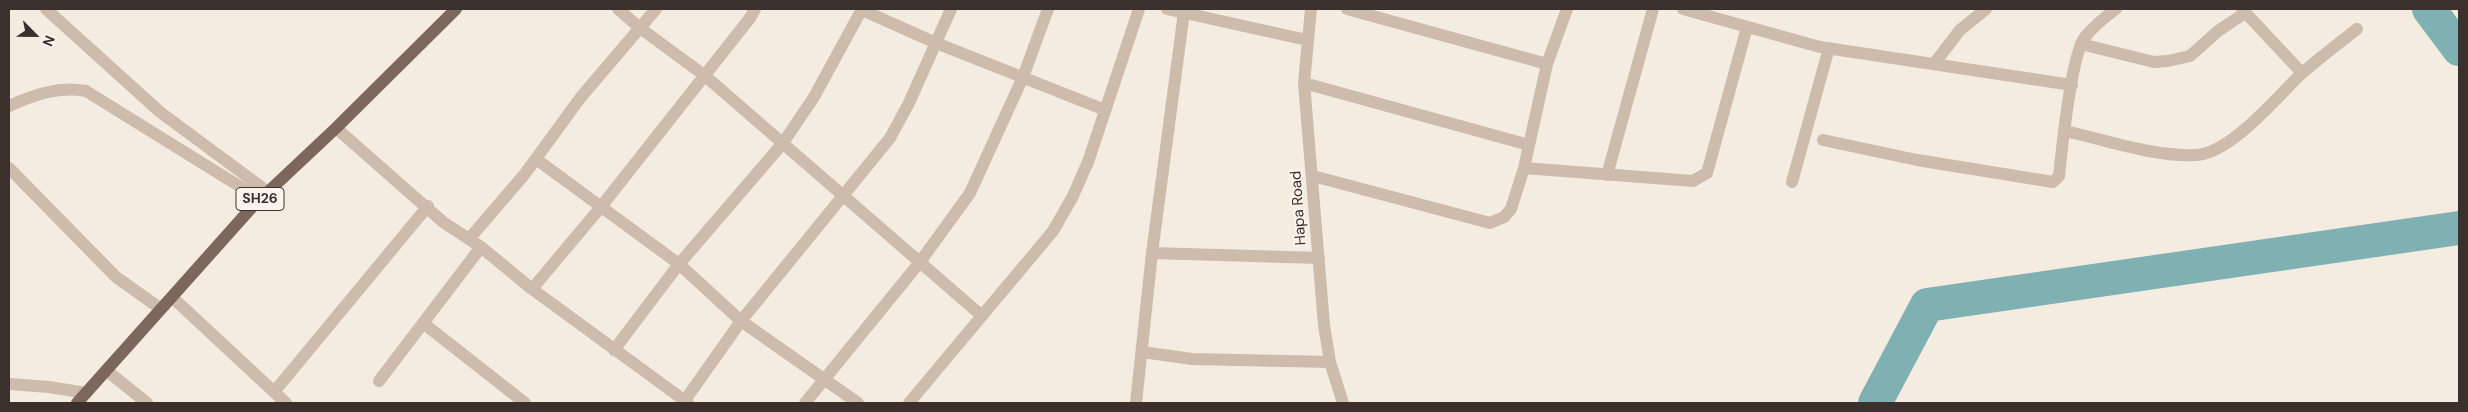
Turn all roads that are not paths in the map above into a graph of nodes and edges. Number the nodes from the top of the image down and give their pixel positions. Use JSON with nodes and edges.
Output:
{"nodes":[{"id":1,"x":46,"y":9,"type":"edge"},
{"id":2,"x":456,"y":9,"type":"edge"},
{"id":3,"x":618,"y":9,"type":"edge"},
{"id":4,"x":656,"y":9,"type":"edge"},
{"id":5,"x":755,"y":9,"type":"edge"},
{"id":6,"x":862,"y":9,"type":"edge"},
{"id":7,"x":950,"y":9,"type":"edge"},
{"id":8,"x":1048,"y":9,"type":"edge"},
{"id":9,"x":1138,"y":9,"type":"edge"},
{"id":10,"x":1167,"y":9,"type":"edge"},
{"id":11,"x":1311,"y":9,"type":"edge"},
{"id":12,"x":1347,"y":9,"type":"edge"},
{"id":13,"x":1567,"y":9,"type":"edge"},
{"id":14,"x":1653,"y":9,"type":"edge"},
{"id":15,"x":1683,"y":9,"type":"edge"},
{"id":16,"x":1986,"y":9,"type":"edge"},
{"id":17,"x":2116,"y":9,"type":"edge"},
{"id":18,"x":2244,"y":11,"type":"edge"},
{"id":19,"x":1184,"y":12,"type":"junction"},
{"id":20,"x":1747,"y":27,"type":"junction"},
{"id":21,"x":640,"y":28,"type":"junction"},
{"id":22,"x":2357,"y":29,"type":"dead end"},
{"id":23,"x":1307,"y":40,"type":"junction"},
{"id":24,"x":936,"y":43,"type":"junction"},
{"id":25,"x":2081,"y":44,"type":"junction"},
{"id":26,"x":1829,"y":48,"type":"junction"},
{"id":27,"x":1547,"y":64,"type":"junction"},
{"id":28,"x":1934,"y":64,"type":"junction"},
{"id":29,"x":2302,"y":74,"type":"junction"},
{"id":30,"x":704,"y":75,"type":"junction"},
{"id":31,"x":1023,"y":77,"type":"junction"},
{"id":32,"x":1304,"y":83,"type":"junction"},
{"id":33,"x":2072,"y":85,"type":"junction"},
{"id":34,"x":9,"y":106,"type":"edge"},
{"id":35,"x":1105,"y":110,"type":"junction"},
{"id":36,"x":336,"y":128,"type":"junction"},
{"id":37,"x":2065,"y":131,"type":"junction"},
{"id":38,"x":1823,"y":140,"type":"dead end"},
{"id":39,"x":783,"y":143,"type":"junction"},
{"id":40,"x":1529,"y":145,"type":"junction"},
{"id":41,"x":536,"y":159,"type":"junction"},
{"id":42,"x":9,"y":168,"type":"edge"},
{"id":43,"x":1524,"y":168,"type":"junction"},
{"id":44,"x":1607,"y":175,"type":"junction"},
{"id":45,"x":1313,"y":176,"type":"junction"},
{"id":46,"x":1792,"y":182,"type":"dead end"},
{"id":47,"x":264,"y":195,"type":"junction"},
{"id":48,"x":844,"y":196,"type":"junction"},
{"id":49,"x":428,"y":206,"type":"junction"},
{"id":50,"x":600,"y":208,"type":"junction"},
{"id":51,"x":469,"y":239,"type":"junction"},
{"id":52,"x":481,"y":247,"type":"junction"},
{"id":53,"x":1152,"y":253,"type":"junction"},
{"id":54,"x":1319,"y":258,"type":"junction"},
{"id":55,"x":920,"y":262,"type":"junction"},
{"id":56,"x":679,"y":264,"type":"junction"},
{"id":57,"x":532,"y":289,"type":"junction"},
{"id":58,"x":172,"y":297,"type":"junction"},
{"id":59,"x":161,"y":310,"type":"junction"},
{"id":60,"x":982,"y":316,"type":"junction"},
{"id":61,"x":741,"y":321,"type":"junction"},
{"id":62,"x":423,"y":323,"type":"junction"},
{"id":63,"x":614,"y":350,"type":"junction"},
{"id":64,"x":1142,"y":352,"type":"junction"},
{"id":65,"x":1330,"y":362,"type":"junction"},
{"id":66,"x":106,"y":370,"type":"junction"},
{"id":67,"x":824,"y":379,"type":"junction"},
{"id":68,"x":379,"y":381,"type":"dead end"},
{"id":69,"x":9,"y":384,"type":"edge"},
{"id":70,"x":274,"y":392,"type":"junction"},
{"id":71,"x":86,"y":393,"type":"junction"},
{"id":72,"x":686,"y":402,"type":"edge"},
{"id":73,"x":77,"y":403,"type":"edge"},
{"id":74,"x":147,"y":403,"type":"edge"},
{"id":75,"x":286,"y":403,"type":"edge"},
{"id":76,"x":525,"y":403,"type":"edge"},
{"id":77,"x":805,"y":403,"type":"edge"},
{"id":78,"x":858,"y":403,"type":"edge"},
{"id":79,"x":909,"y":403,"type":"edge"},
{"id":80,"x":1136,"y":403,"type":"edge"},
{"id":81,"x":1343,"y":403,"type":"edge"}],
"edges":[{"from":1,"to":47,"type":"street"},
{"from":2,"to":36,"type":"main road","number":"SH26"},
{"from":3,"to":21,"type":"street"},
{"from":4,"to":21,"type":"street"},
{"from":5,"to":30,"type":"street"},
{"from":6,"to":24,"type":"street"},
{"from":6,"to":39,"type":"street"},
{"from":7,"to":24,"type":"street"},
{"from":8,"to":31,"type":"street"},
{"from":9,"to":35,"type":"street"},
{"from":10,"to":19,"type":"street"},
{"from":11,"to":23,"type":"street","name":"Hapa Road"},
{"from":12,"to":27,"type":"street"},
{"from":13,"to":27,"type":"street"},
{"from":14,"to":44,"type":"street"},
{"from":15,"to":20,"type":"street"},
{"from":16,"to":28,"type":"street"},
{"from":17,"to":25,"type":"street"},
{"from":18,"to":25,"type":"street"},
{"from":18,"to":29,"type":"street"},
{"from":19,"to":23,"type":"street"},
{"from":19,"to":53,"type":"street"},
{"from":20,"to":26,"type":"street"},
{"from":20,"to":44,"type":"street"},
{"from":21,"to":30,"type":"street"},
{"from":21,"to":41,"type":"street"},
{"from":22,"to":29,"type":"street"},
{"from":23,"to":32,"type":"street","name":"Hapa Road"},
{"from":24,"to":31,"type":"street"},
{"from":24,"to":48,"type":"street"},
{"from":25,"to":33,"type":"street"},
{"from":26,"to":28,"type":"street"},
{"from":26,"to":46,"type":"street"},
{"from":27,"to":40,"type":"street"},
{"from":28,"to":33,"type":"street"},
{"from":29,"to":37,"type":"street"},
{"from":30,"to":39,"type":"street"},
{"from":30,"to":50,"type":"street"},
{"from":31,"to":35,"type":"street"},
{"from":31,"to":55,"type":"street"},
{"from":32,"to":40,"type":"street"},
{"from":32,"to":45,"type":"street","name":"Hapa Road"},
{"from":33,"to":37,"type":"street"},
{"from":34,"to":47,"type":"street"},
{"from":35,"to":60,"type":"street"},
{"from":36,"to":47,"type":"main road","number":"SH26"},
{"from":36,"to":49,"type":"street"},
{"from":37,"to":38,"type":"street"},
{"from":39,"to":48,"type":"street"},
{"from":39,"to":56,"type":"street"},
{"from":40,"to":43,"type":"street"},
{"from":41,"to":50,"type":"street"},
{"from":41,"to":51,"type":"street"},
{"from":42,"to":59,"type":"street"},
{"from":43,"to":44,"type":"street"},
{"from":43,"to":45,"type":"street"},
{"from":45,"to":54,"type":"street","name":"Hapa Road"},
{"from":47,"to":58,"type":"main road","number":"SH26"},
{"from":48,"to":55,"type":"street"},
{"from":48,"to":61,"type":"street"},
{"from":49,"to":51,"type":"street"},
{"from":49,"to":70,"type":"street"},
{"from":50,"to":56,"type":"street"},
{"from":50,"to":57,"type":"street"},
{"from":51,"to":52,"type":"street"},
{"from":52,"to":57,"type":"street"},
{"from":52,"to":62,"type":"street"},
{"from":53,"to":54,"type":"street"},
{"from":53,"to":64,"type":"street"},
{"from":54,"to":65,"type":"street","name":"Hapa Road"},
{"from":55,"to":60,"type":"street"},
{"from":55,"to":67,"type":"street"},
{"from":56,"to":61,"type":"street"},
{"from":56,"to":63,"type":"street"},
{"from":57,"to":63,"type":"street"},
{"from":58,"to":59,"type":"main road","number":"SH26"},
{"from":58,"to":70,"type":"street"},
{"from":59,"to":66,"type":"main road","number":"SH26"},
{"from":60,"to":79,"type":"street"},
{"from":61,"to":67,"type":"street"},
{"from":61,"to":72,"type":"street"},
{"from":62,"to":68,"type":"street"},
{"from":62,"to":76,"type":"street"},
{"from":63,"to":72,"type":"street"},
{"from":64,"to":65,"type":"street"},
{"from":64,"to":80,"type":"street"},
{"from":65,"to":81,"type":"street","name":"Hapa Road"},
{"from":66,"to":71,"type":"main road","number":"SH26"},
{"from":66,"to":74,"type":"street"},
{"from":67,"to":77,"type":"street"},
{"from":67,"to":78,"type":"street"},
{"from":69,"to":71,"type":"street"},
{"from":70,"to":75,"type":"street"},
{"from":71,"to":73,"type":"main road","number":"SH26"}]}
